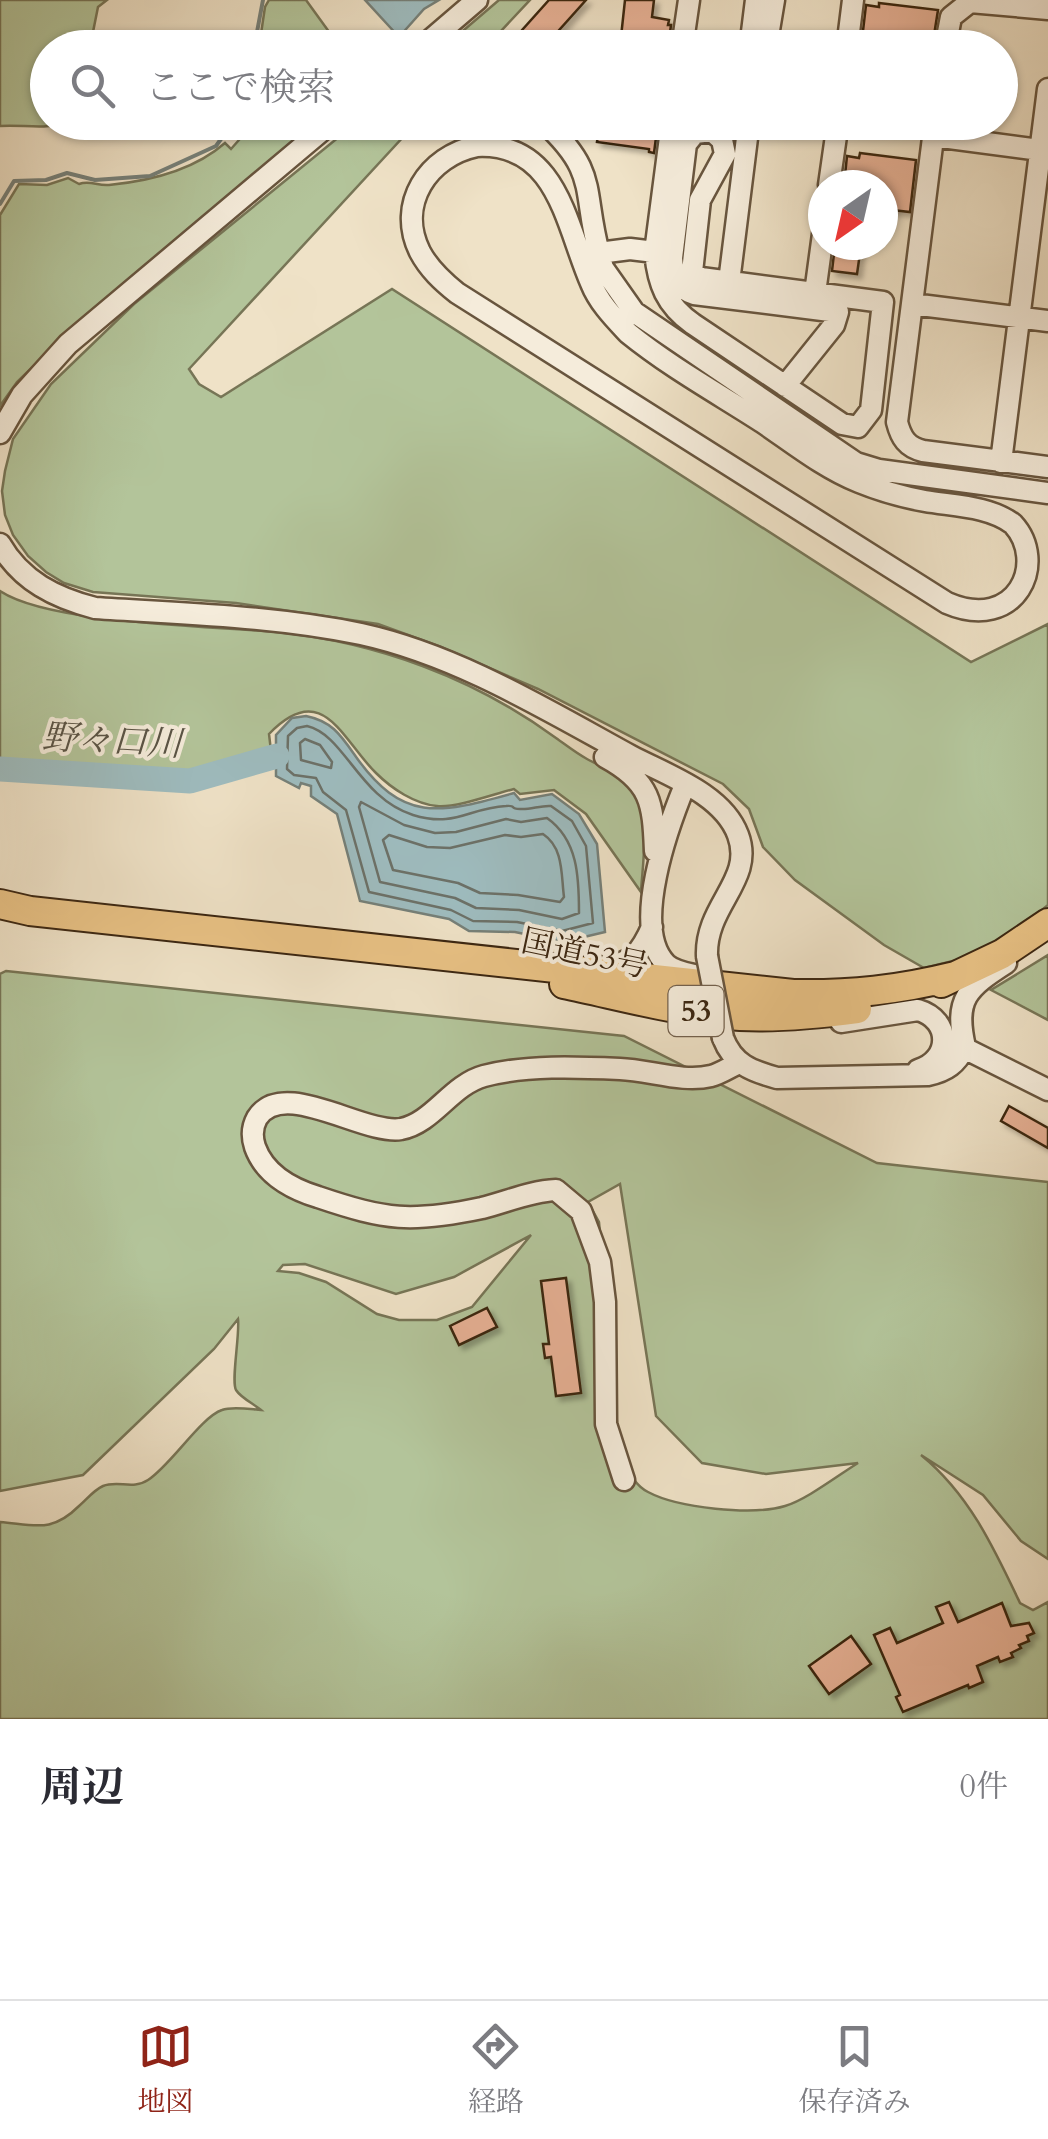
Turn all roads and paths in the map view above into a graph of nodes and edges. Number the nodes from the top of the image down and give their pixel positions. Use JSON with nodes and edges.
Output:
{"nodes":[{"id":1,"x":477,"y":0,"type":"edge"},
{"id":2,"x":689,"y":0,"type":"edge"},
{"id":3,"x":756,"y":0,"type":"edge"},
{"id":4,"x":774,"y":0,"type":"edge"},
{"id":5,"x":853,"y":0,"type":"edge"},
{"id":6,"x":1035,"y":5,"type":"edge"},
{"id":7,"x":442,"y":30,"type":"edge"},
{"id":8,"x":685,"y":30,"type":"edge"},
{"id":9,"x":752,"y":30,"type":"edge"},
{"id":10,"x":769,"y":30,"type":"edge"},
{"id":11,"x":849,"y":30,"type":"edge"},
{"id":12,"x":948,"y":30,"type":"edge"},
{"id":13,"x":1048,"y":89,"type":"edge"},
{"id":14,"x":311,"y":140,"type":"edge"},
{"id":15,"x":560,"y":140,"type":"edge"},
{"id":16,"x":670,"y":140,"type":"edge"},
{"id":17,"x":690,"y":140,"type":"edge"},
{"id":18,"x":720,"y":140,"type":"edge"},
{"id":19,"x":747,"y":140,"type":"edge"},
{"id":20,"x":835,"y":140,"type":"edge"},
{"id":21,"x":933,"y":140,"type":"edge"},
{"id":22,"x":992,"y":140,"type":"edge"},
{"id":23,"x":1044,"y":150,"type":"edge"},
{"id":24,"x":831,"y":170,"type":"edge"},
{"id":25,"x":599,"y":252,"type":"junction"},
{"id":26,"x":655,"y":252,"type":"junction"},
{"id":27,"x":819,"y":260,"type":"edge"},
{"id":28,"x":729,"y":282,"type":"junction"},
{"id":29,"x":815,"y":293,"type":"junction"},
{"id":30,"x":912,"y":304,"type":"junction"},
{"id":31,"x":1019,"y":318,"type":"junction"},
{"id":32,"x":1048,"y":321,"type":"edge"},
{"id":33,"x":785,"y":386,"type":"junction"},
{"id":34,"x":765,"y":413,"type":"junction"},
{"id":35,"x":0,"y":433,"type":"edge"},
{"id":36,"x":1002,"y":462,"type":"junction"},
{"id":37,"x":1048,"y":467,"type":"edge"},
{"id":38,"x":1048,"y":493,"type":"edge"},
{"id":39,"x":0,"y":544,"type":"edge"},
{"id":40,"x":548,"y":710,"type":"junction"},
{"id":41,"x":685,"y":785,"type":"junction"},
{"id":42,"x":656,"y":883,"type":"junction"},
{"id":43,"x":0,"y":904,"type":"edge"},
{"id":44,"x":652,"y":927,"type":"junction"},
{"id":45,"x":1044,"y":927,"type":"edge"},
{"id":46,"x":435,"y":957,"type":"junction"},
{"id":47,"x":483,"y":960,"type":"junction"},
{"id":48,"x":955,"y":976,"type":"junction"},
{"id":49,"x":852,"y":995,"type":"junction"},
{"id":50,"x":658,"y":1004,"type":"junction"},
{"id":51,"x":955,"y":1044,"type":"junction"},
{"id":52,"x":738,"y":1063,"type":"junction"},
{"id":53,"x":1048,"y":1090,"type":"edge"},
{"id":54,"x":624,"y":1480,"type":"dead end"}],
"edges":[{"from":1,"to":7,"type":"street"},
{"from":2,"to":8,"type":"street"},
{"from":3,"to":9,"type":"street"},
{"from":4,"to":10,"type":"street"},
{"from":5,"to":11,"type":"street"},
{"from":6,"to":12,"type":"street"},
{"from":13,"to":23,"type":"street"},
{"from":14,"to":35,"type":"street"},
{"from":15,"to":25,"type":"street"},
{"from":16,"to":26,"type":"street"},
{"from":17,"to":33,"type":"street"},
{"from":18,"to":28,"type":"street"},
{"from":19,"to":28,"type":"street"},
{"from":20,"to":24,"type":"street"},
{"from":21,"to":30,"type":"street"},
{"from":22,"to":23,"type":"street"},
{"from":23,"to":31,"type":"street"},
{"from":25,"to":26,"type":"street"},
{"from":25,"to":34,"type":"street"},
{"from":26,"to":33,"type":"street"},
{"from":27,"to":29,"type":"street"},
{"from":28,"to":29,"type":"street"},
{"from":29,"to":33,"type":"street"},
{"from":30,"to":31,"type":"street"},
{"from":30,"to":36,"type":"street"},
{"from":31,"to":32,"type":"street"},
{"from":31,"to":36,"type":"street"},
{"from":34,"to":34,"type":"street"},
{"from":34,"to":38,"type":"street"},
{"from":36,"to":37,"type":"street"},
{"from":39,"to":40,"type":"street"},
{"from":40,"to":41,"type":"street"},
{"from":40,"to":42,"type":"street"},
{"from":41,"to":42,"type":"street"},
{"from":41,"to":52,"type":"street","bridge":true},
{"from":42,"to":44,"type":"street"},
{"from":43,"to":46,"type":"highway","name":"国道53号","number":"53"},
{"from":44,"to":47,"type":"street"},
{"from":44,"to":49,"type":"street"},
{"from":45,"to":48,"type":"highway","name":"国道53号","number":"53"},
{"from":45,"to":51,"type":"street"},
{"from":46,"to":47,"type":"highway","name":"国道53号","number":"53"},
{"from":46,"to":50,"type":"highway","name":"国道53号","number":"53"},
{"from":47,"to":49,"type":"highway","name":"国道53号","number":"53"},
{"from":48,"to":49,"type":"highway","name":"国道53号","number":"53"},
{"from":48,"to":50,"type":"highway","name":"国道53号","number":"53"},
{"from":50,"to":51,"type":"street"},
{"from":51,"to":52,"type":"street"},
{"from":51,"to":53,"type":"street"},
{"from":52,"to":54,"type":"street"}]}
